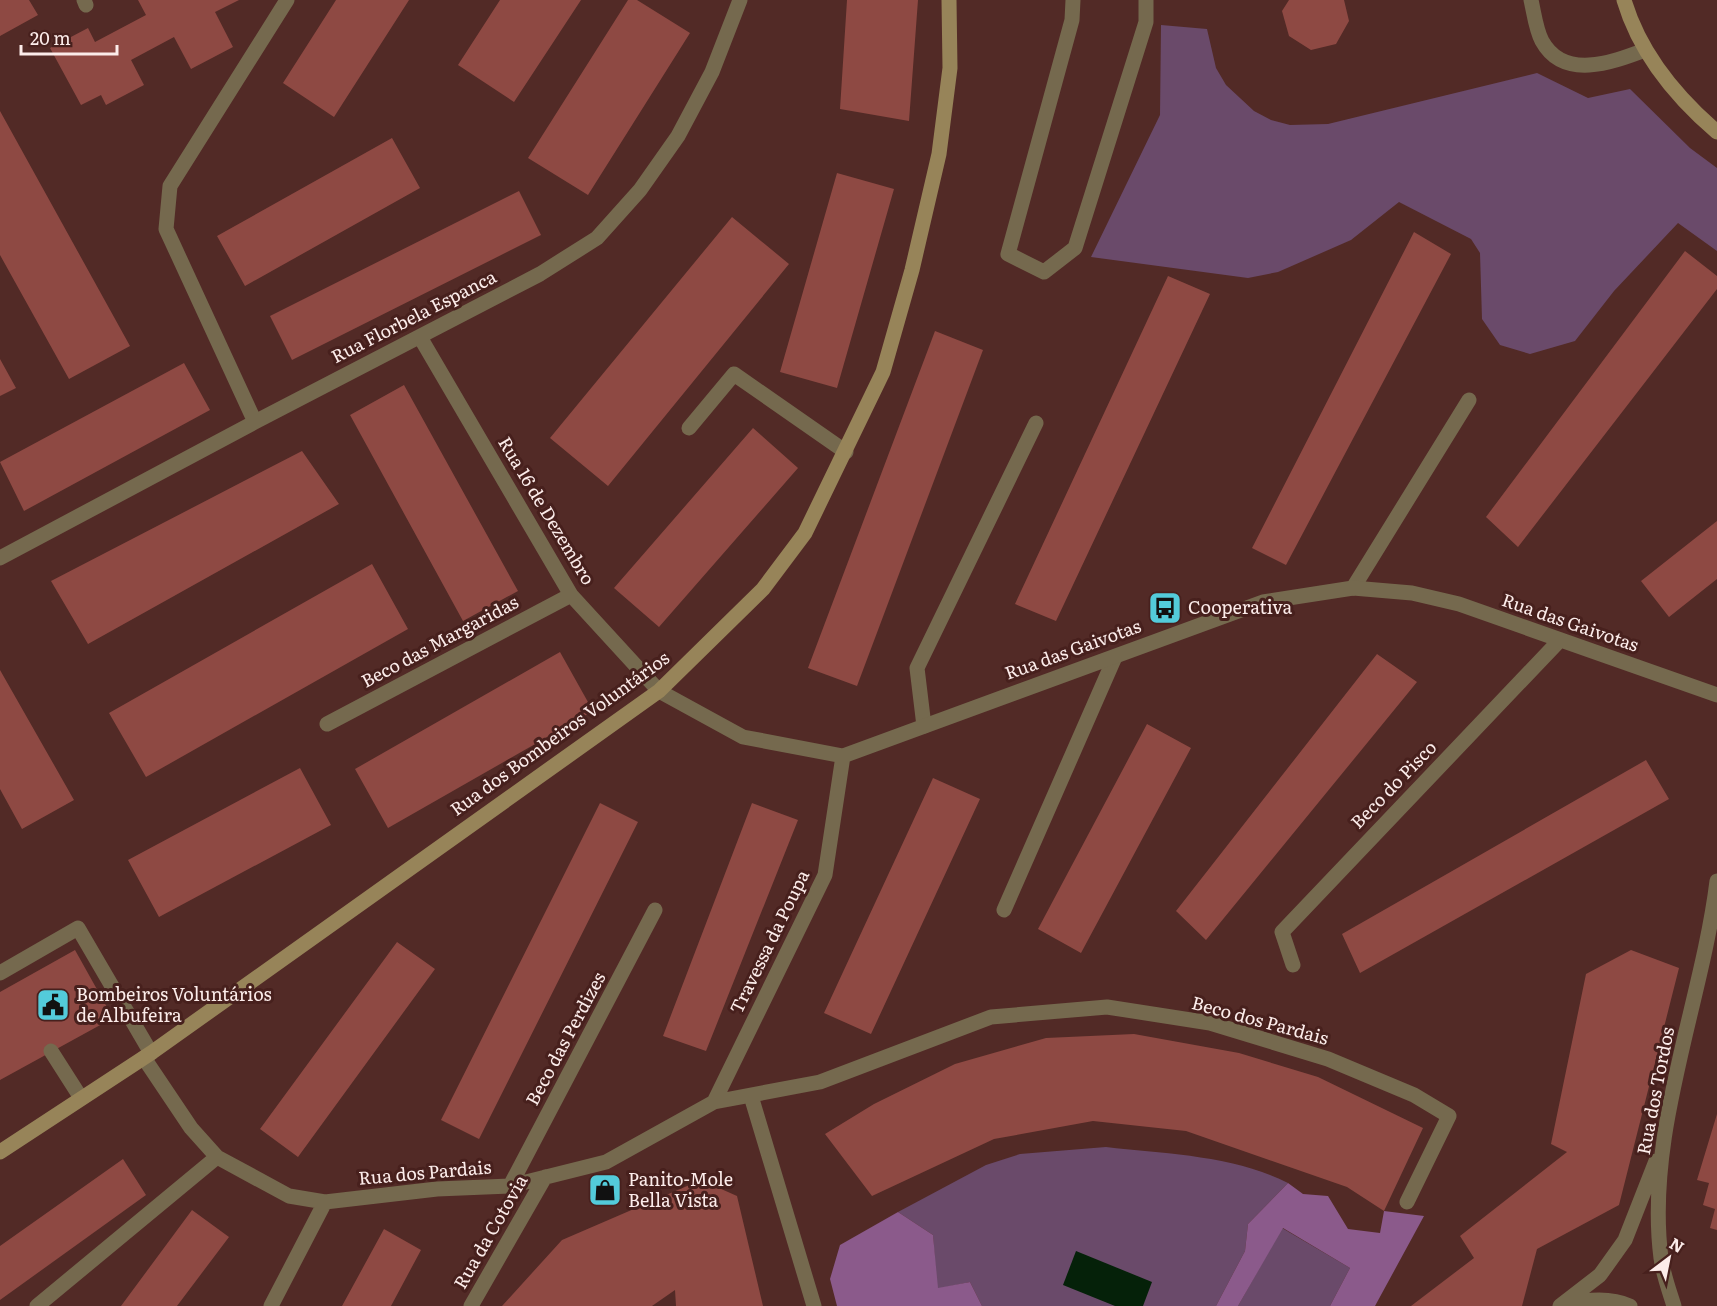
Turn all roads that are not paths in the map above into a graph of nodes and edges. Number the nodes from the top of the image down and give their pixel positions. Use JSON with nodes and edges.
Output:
{"nodes":[{"id":1,"x":287,"y":0,"type":"edge"},
{"id":2,"x":740,"y":0,"type":"edge"},
{"id":3,"x":949,"y":0,"type":"edge"},
{"id":4,"x":1072,"y":0,"type":"edge"},
{"id":5,"x":1146,"y":0,"type":"edge"},
{"id":6,"x":1531,"y":0,"type":"edge"},
{"id":7,"x":1624,"y":0,"type":"edge"},
{"id":8,"x":1645,"y":50,"type":"junction"},
{"id":9,"x":1717,"y":132,"type":"edge"},
{"id":10,"x":420,"y":337,"type":"junction"},
{"id":11,"x":1470,"y":400,"type":"dead end"},
{"id":12,"x":255,"y":422,"type":"junction"},
{"id":13,"x":1036,"y":423,"type":"dead end"},
{"id":14,"x":689,"y":428,"type":"dead end"},
{"id":15,"x":846,"y":452,"type":"junction"},
{"id":16,"x":0,"y":558,"type":"edge"},
{"id":17,"x":1353,"y":588,"type":"junction"},
{"id":18,"x":572,"y":595,"type":"junction"},
{"id":19,"x":1560,"y":640,"type":"junction"},
{"id":20,"x":1115,"y":657,"type":"junction"},
{"id":21,"x":659,"y":691,"type":"junction"},
{"id":22,"x":1717,"y":695,"type":"edge"},
{"id":23,"x":327,"y":724,"type":"dead end"},
{"id":24,"x":924,"y":726,"type":"junction"},
{"id":25,"x":843,"y":756,"type":"junction"},
{"id":26,"x":1717,"y":881,"type":"edge"},
{"id":27,"x":656,"y":910,"type":"dead end"},
{"id":28,"x":1004,"y":910,"type":"dead end"},
{"id":29,"x":1715,"y":919,"type":"edge"},
{"id":30,"x":1293,"y":965,"type":"dead end"},
{"id":31,"x":0,"y":972,"type":"edge"},
{"id":32,"x":51,"y":1051,"type":"dead end"},
{"id":33,"x":147,"y":1055,"type":"junction"},
{"id":34,"x":820,"y":1082,"type":"joint"},
{"id":35,"x":751,"y":1096,"type":"junction"},
{"id":36,"x":81,"y":1098,"type":"junction"},
{"id":37,"x":714,"y":1102,"type":"junction"},
{"id":38,"x":1662,"y":1147,"type":"junction"},
{"id":39,"x":0,"y":1152,"type":"edge"},
{"id":40,"x":218,"y":1157,"type":"junction"},
{"id":41,"x":544,"y":1177,"type":"junction"},
{"id":42,"x":510,"y":1186,"type":"junction"},
{"id":43,"x":325,"y":1202,"type":"junction"},
{"id":44,"x":1407,"y":1202,"type":"dead end"},
{"id":45,"x":1561,"y":1305,"type":"edge"},
{"id":46,"x":37,"y":1306,"type":"edge"},
{"id":47,"x":271,"y":1306,"type":"edge"},
{"id":48,"x":471,"y":1306,"type":"edge"},
{"id":49,"x":814,"y":1306,"type":"edge"},
{"id":50,"x":1630,"y":1306,"type":"edge"},
{"id":51,"x":1674,"y":1306,"type":"edge"}],
"edges":[{"from":1,"to":12,"type":"street"},
{"from":2,"to":10,"type":"street","name":"Rua Florbela Espanca"},
{"from":3,"to":15,"type":"street","name":"Rua dos Bombeiros Voluntários"},
{"from":4,"to":5,"type":"street"},
{"from":6,"to":8,"type":"street"},
{"from":7,"to":8,"type":"street"},
{"from":8,"to":9,"type":"street"},
{"from":10,"to":12,"type":"street","name":"Rua Florbela Espanca"},
{"from":10,"to":18,"type":"street","name":"Rua 16 de Dezembro"},
{"from":11,"to":17,"type":"street"},
{"from":12,"to":16,"type":"street","name":"Rua Florbela Espanca"},
{"from":13,"to":24,"type":"street"},
{"from":14,"to":15,"type":"street"},
{"from":15,"to":21,"type":"street","name":"Rua dos Bombeiros Voluntários"},
{"from":17,"to":19,"type":"street","name":"Rua das Gaivotas"},
{"from":17,"to":20,"type":"street","name":"Rua das Gaivotas"},
{"from":18,"to":21,"type":"street","name":"Rua 16 de Dezembro"},
{"from":18,"to":23,"type":"street","name":"Beco das Margaridas"},
{"from":19,"to":22,"type":"street","name":"Rua das Gaivotas"},
{"from":19,"to":30,"type":"street","name":"Beco do Pisco"},
{"from":20,"to":24,"type":"street","name":"Rua das Gaivotas"},
{"from":20,"to":28,"type":"street"},
{"from":21,"to":25,"type":"street"},
{"from":21,"to":33,"type":"street","name":"Rua dos Bombeiros Voluntários"},
{"from":24,"to":25,"type":"street","name":"Rua das Gaivotas"},
{"from":25,"to":37,"type":"street","name":"Travessa da Poupa"},
{"from":26,"to":29,"type":"street","name":"Rua dos Tordos"},
{"from":27,"to":42,"type":"street","name":"Beco das Perdizes"},
{"from":29,"to":38,"type":"street","name":"Rua dos Tordos"},
{"from":31,"to":33,"type":"street","name":"Rua dos Pardais"},
{"from":32,"to":36,"type":"street"},
{"from":33,"to":36,"type":"street","name":"Rua dos Bombeiros Voluntários"},
{"from":33,"to":40,"type":"street","name":"Rua dos Pardais"},
{"from":34,"to":35,"type":"street","name":"Rua dos Pardais"},
{"from":34,"to":44,"type":"street","name":"Beco dos Pardais"},
{"from":35,"to":37,"type":"street","name":"Rua dos Pardais"},
{"from":35,"to":49,"type":"street"},
{"from":36,"to":39,"type":"street","name":"Rua dos Bombeiros Voluntários"},
{"from":37,"to":41,"type":"street","name":"Rua dos Pardais"},
{"from":38,"to":45,"type":"street"},
{"from":38,"to":51,"type":"street","name":"Rua dos Tordos"},
{"from":40,"to":43,"type":"street","name":"Rua dos Pardais"},
{"from":40,"to":46,"type":"street"},
{"from":41,"to":42,"type":"street","name":"Rua dos Pardais"},
{"from":41,"to":48,"type":"street","name":"Rua da Cotovia"},
{"from":42,"to":43,"type":"street","name":"Rua dos Pardais"},
{"from":43,"to":47,"type":"street"},
{"from":45,"to":50,"type":"street"}]}
